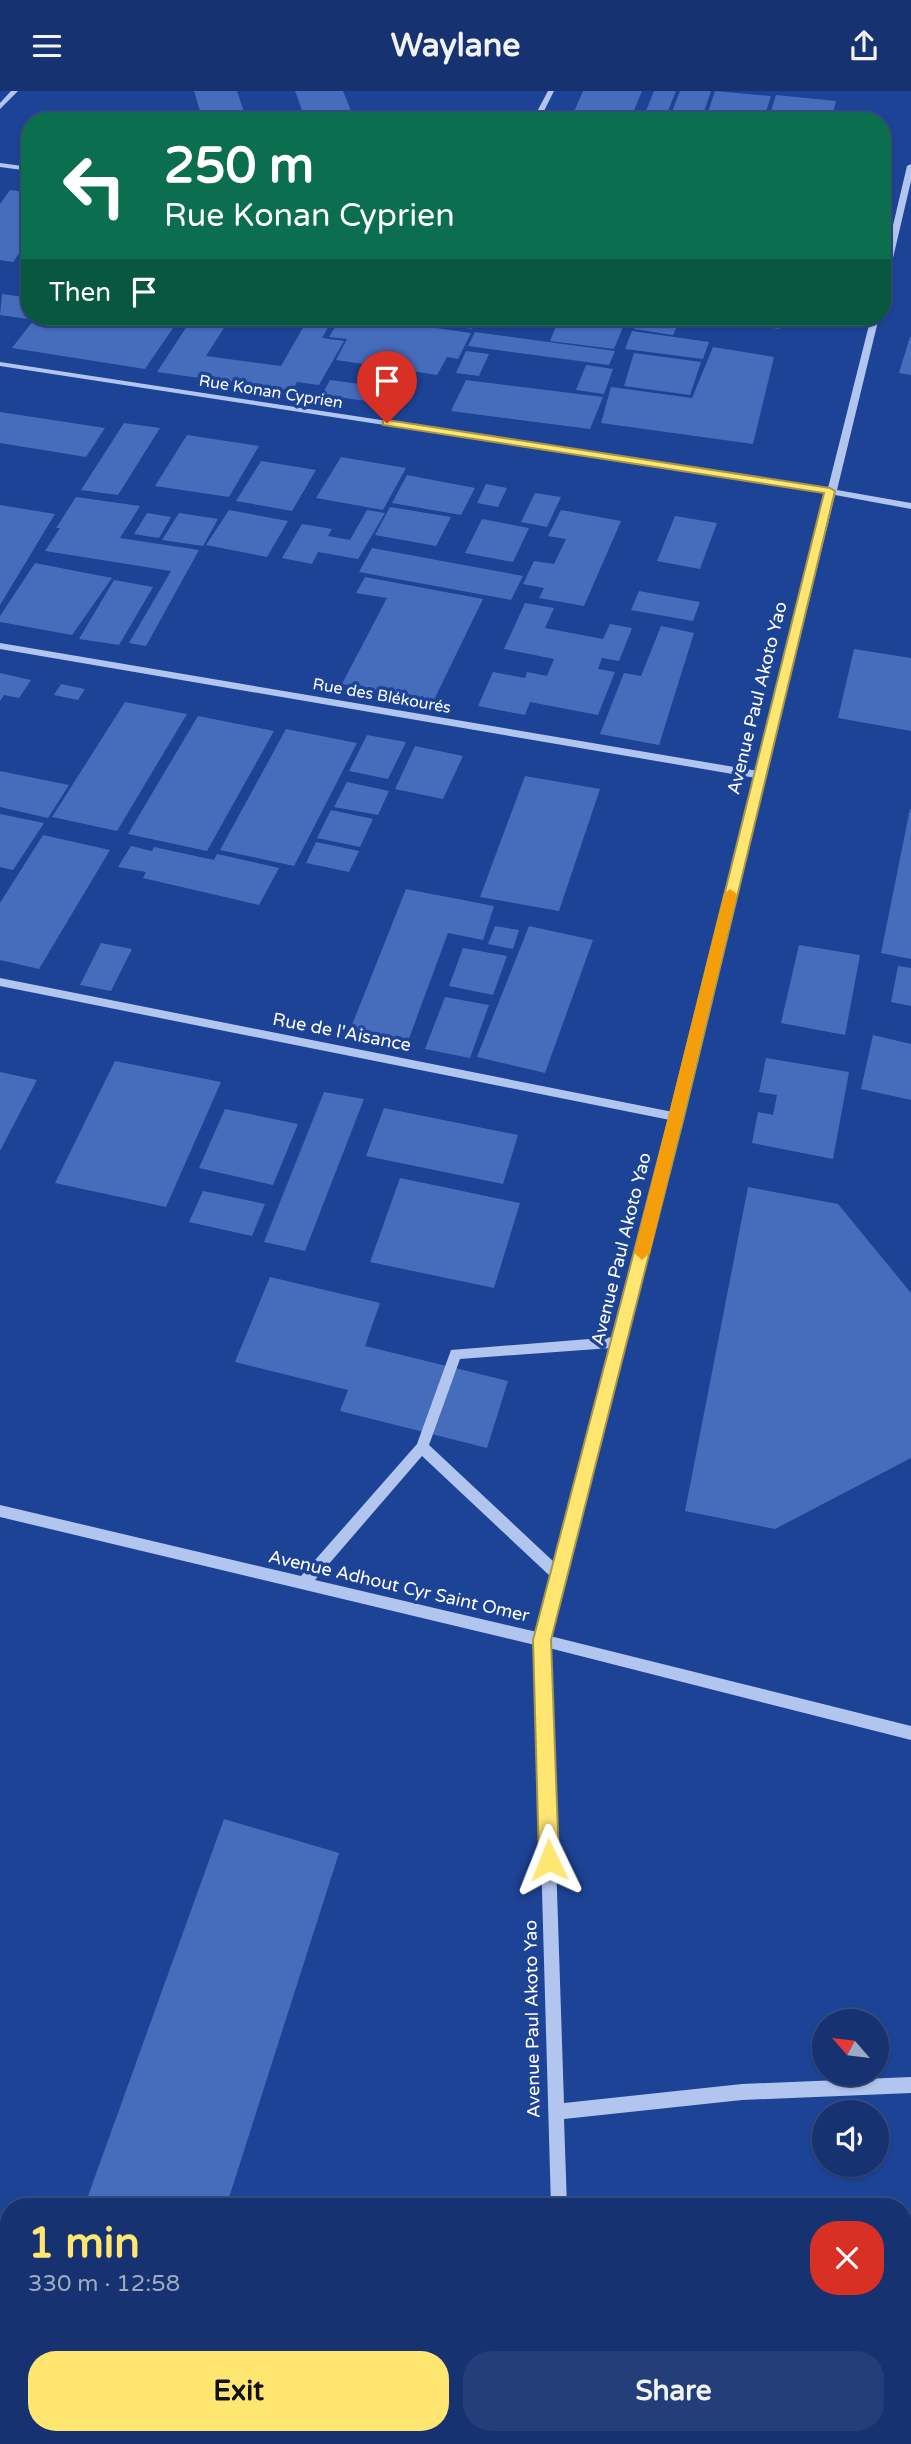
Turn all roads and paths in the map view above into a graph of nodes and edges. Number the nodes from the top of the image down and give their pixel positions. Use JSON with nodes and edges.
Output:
{"nodes":[{"id":1,"x":15,"y":91,"type":"edge"},
{"id":2,"x":551,"y":91,"type":"edge"},
{"id":3,"x":0,"y":107,"type":"edge"},
{"id":4,"x":540,"y":112,"type":"edge"},
{"id":5,"x":0,"y":165,"type":"edge"},
{"id":6,"x":911,"y":166,"type":"edge"},
{"id":7,"x":21,"y":168,"type":"edge"},
{"id":8,"x":909,"y":180,"type":"edge"},
{"id":9,"x":891,"y":251,"type":"edge"},
{"id":10,"x":872,"y":326,"type":"edge"},
{"id":11,"x":0,"y":364,"type":"edge"},
{"id":12,"x":830,"y":491,"type":"junction"},
{"id":13,"x":911,"y":506,"type":"edge"},
{"id":14,"x":0,"y":646,"type":"edge"},
{"id":15,"x":759,"y":775,"type":"junction"},
{"id":16,"x":0,"y":982,"type":"edge"},
{"id":17,"x":677,"y":1117,"type":"junction"},
{"id":18,"x":619,"y":1342,"type":"junction"},
{"id":19,"x":422,"y":1447,"type":"junction"},
{"id":20,"x":0,"y":1511,"type":"edge"},
{"id":21,"x":559,"y":1575,"type":"junction"},
{"id":22,"x":304,"y":1583,"type":"junction"},
{"id":23,"x":542,"y":1640,"type":"junction"},
{"id":24,"x":911,"y":1733,"type":"edge"},
{"id":25,"x":911,"y":2085,"type":"edge"},
{"id":26,"x":556,"y":2112,"type":"junction"},
{"id":27,"x":559,"y":2198,"type":"edge"}],
"edges":[{"from":1,"to":3,"type":"street"},
{"from":2,"to":4,"type":"street"},
{"from":5,"to":7,"type":"street"},
{"from":6,"to":8,"type":"street"},
{"from":8,"to":9,"type":"street"},
{"from":10,"to":12,"type":"street","name":"Avenue Paul Akoto Yao"},
{"from":11,"to":12,"type":"street","name":"Rue Konan Cyprien"},
{"from":12,"to":13,"type":"street","name":"Rue Konan Cyprien"},
{"from":12,"to":15,"type":"street","name":"Avenue Paul Akoto Yao"},
{"from":14,"to":15,"type":"street","name":"Rue des Blékourés"},
{"from":15,"to":17,"type":"street","name":"Avenue Paul Akoto Yao"},
{"from":16,"to":17,"type":"street","name":"Rue de l'Aisance"},
{"from":17,"to":18,"type":"street","name":"Avenue Paul Akoto Yao"},
{"from":18,"to":19,"type":"street"},
{"from":18,"to":21,"type":"street","name":"Avenue Paul Akoto Yao"},
{"from":19,"to":21,"type":"street"},
{"from":19,"to":22,"type":"street"},
{"from":20,"to":22,"type":"street","name":"Avenue Adhout Cyr Saint Omer"},
{"from":21,"to":23,"type":"street","name":"Avenue Paul Akoto Yao"},
{"from":22,"to":23,"type":"street","name":"Avenue Adhout Cyr Saint Omer"},
{"from":23,"to":24,"type":"street","name":"Avenue Adhout Cyr Saint Omer"},
{"from":23,"to":26,"type":"street","name":"Avenue Paul Akoto Yao"},
{"from":25,"to":26,"type":"street"},
{"from":26,"to":27,"type":"street","name":"Avenue Paul Akoto Yao"}]}
